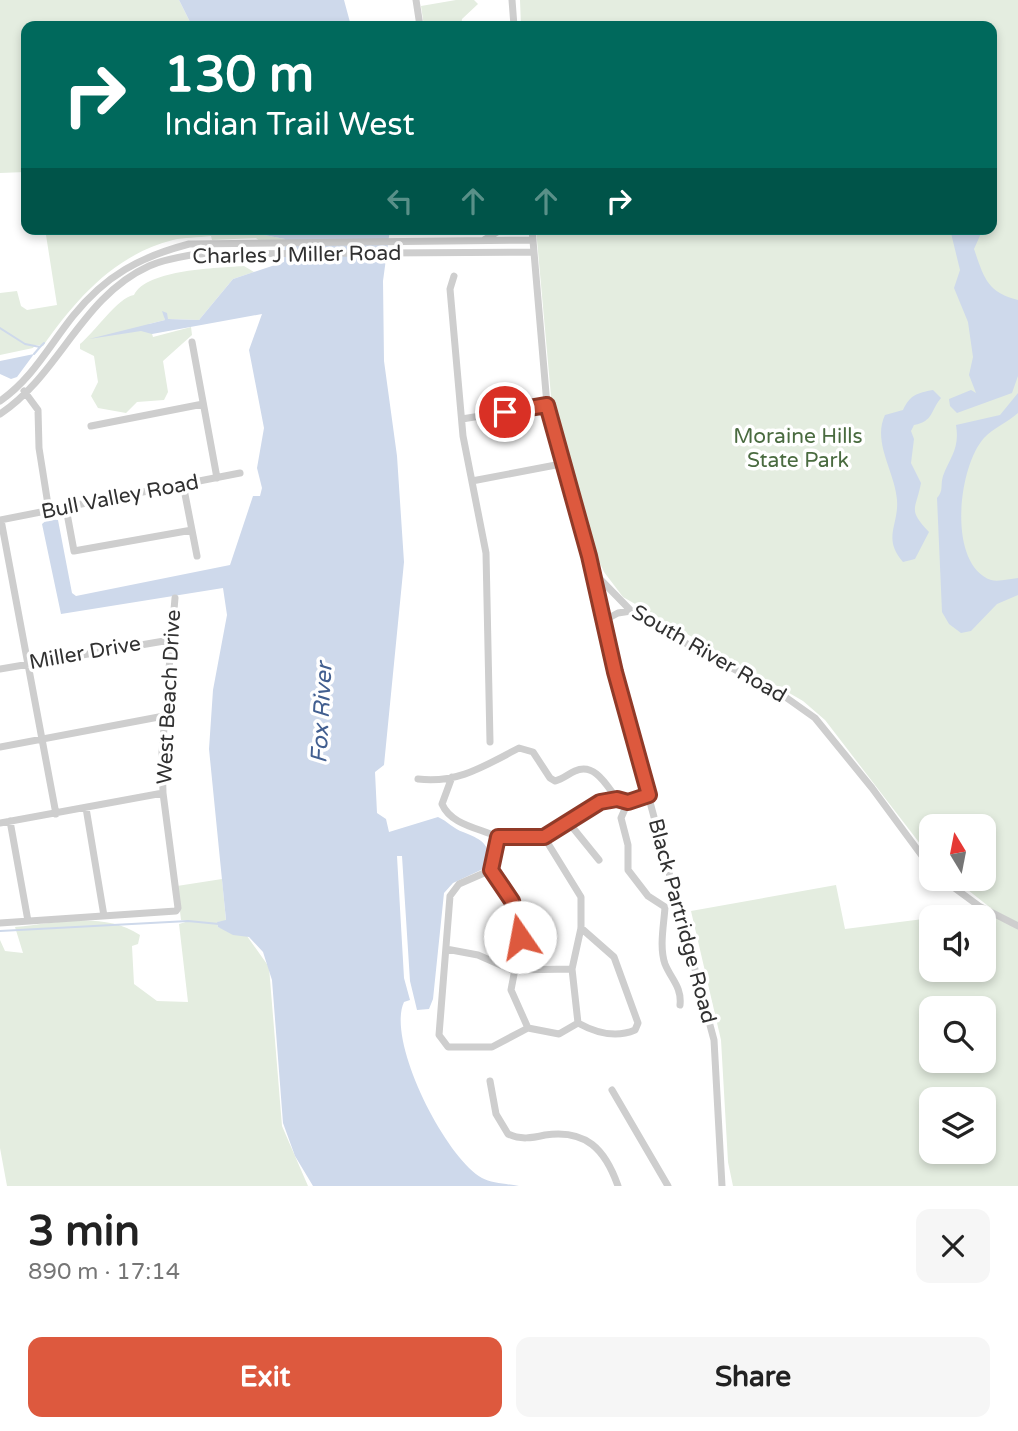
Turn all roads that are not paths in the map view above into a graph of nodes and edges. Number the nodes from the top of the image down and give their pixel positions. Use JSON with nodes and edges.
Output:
{"nodes":[{"id":1,"x":416,"y":0,"type":"edge"},
{"id":2,"x":512,"y":0,"type":"edge"},
{"id":3,"x":419,"y":21,"type":"edge"},
{"id":4,"x":514,"y":21,"type":"edge"},
{"id":5,"x":492,"y":235,"type":"edge"},
{"id":6,"x":531,"y":235,"type":"edge"},
{"id":7,"x":483,"y":240,"type":"junction"},
{"id":8,"x":531,"y":240,"type":"junction"},
{"id":9,"x":532,"y":252,"type":"junction"},
{"id":10,"x":454,"y":276,"type":"dead end"},
{"id":11,"x":192,"y":342,"type":"dead end"},
{"id":12,"x":23,"y":391,"type":"junction"},
{"id":13,"x":0,"y":401,"type":"edge"},
{"id":14,"x":203,"y":404,"type":"junction"},
{"id":15,"x":547,"y":405,"type":"junction"},
{"id":16,"x":0,"y":414,"type":"edge"},
{"id":17,"x":462,"y":419,"type":"junction"},
{"id":18,"x":91,"y":426,"type":"dead end"},
{"id":19,"x":561,"y":464,"type":"junction"},
{"id":20,"x":240,"y":473,"type":"dead end"},
{"id":21,"x":217,"y":478,"type":"junction"},
{"id":22,"x":472,"y":481,"type":"junction"},
{"id":23,"x":183,"y":484,"type":"junction"},
{"id":24,"x":66,"y":508,"type":"junction"},
{"id":25,"x":48,"y":511,"type":"junction"},
{"id":26,"x":1,"y":520,"type":"edge"},
{"id":27,"x":192,"y":530,"type":"junction"},
{"id":28,"x":197,"y":556,"type":"dead end"},
{"id":29,"x":589,"y":556,"type":"junction"},
{"id":30,"x":175,"y":598,"type":"dead end"},
{"id":31,"x":631,"y":611,"type":"junction"},
{"id":32,"x":603,"y":621,"type":"junction"},
{"id":33,"x":170,"y":640,"type":"junction"},
{"id":34,"x":28,"y":663,"type":"junction"},
{"id":35,"x":0,"y":668,"type":"edge"},
{"id":36,"x":164,"y":716,"type":"junction"},
{"id":37,"x":42,"y":738,"type":"junction"},
{"id":38,"x":490,"y":742,"type":"dead end"},
{"id":39,"x":0,"y":747,"type":"edge"},
{"id":40,"x":452,"y":777,"type":"junction"},
{"id":41,"x":418,"y":779,"type":"dead end"},
{"id":42,"x":163,"y":793,"type":"junction"},
{"id":43,"x":649,"y":795,"type":"junction"},
{"id":44,"x":617,"y":799,"type":"junction"},
{"id":45,"x":628,"y":802,"type":"junction"},
{"id":46,"x":86,"y":807,"type":"junction"},
{"id":47,"x":56,"y":814,"type":"junction"},
{"id":48,"x":10,"y":821,"type":"junction"},
{"id":49,"x":0,"y":823,"type":"edge"},
{"id":50,"x":569,"y":823,"type":"junction"},
{"id":51,"x":498,"y":837,"type":"junction"},
{"id":52,"x":544,"y":837,"type":"junction"},
{"id":53,"x":919,"y":852,"type":"edge"},
{"id":54,"x":599,"y":860,"type":"dead end"},
{"id":55,"x":491,"y":870,"type":"junction"},
{"id":56,"x":959,"y":891,"type":"edge"},
{"id":57,"x":677,"y":904,"type":"junction"},
{"id":58,"x":665,"y":907,"type":"junction"},
{"id":59,"x":104,"y":916,"type":"junction"},
{"id":60,"x":28,"y":921,"type":"junction"},
{"id":61,"x":0,"y":923,"type":"edge"},
{"id":62,"x":1018,"y":926,"type":"edge"},
{"id":63,"x":580,"y":928,"type":"junction"},
{"id":64,"x":446,"y":948,"type":"junction"},
{"id":65,"x":572,"y":969,"type":"junction"},
{"id":66,"x":512,"y":970,"type":"junction"},
{"id":67,"x":680,"y":1005,"type":"dead end"},
{"id":68,"x":578,"y":1023,"type":"junction"},
{"id":69,"x":528,"y":1028,"type":"junction"},
{"id":70,"x":490,"y":1080,"type":"dead end"},
{"id":71,"x":612,"y":1090,"type":"dead end"},
{"id":72,"x":618,"y":1186,"type":"edge"},
{"id":73,"x":668,"y":1186,"type":"edge"},
{"id":74,"x":722,"y":1186,"type":"edge"}],
"edges":[{"from":1,"to":3,"type":"street"},
{"from":2,"to":4,"type":"street"},
{"from":5,"to":7,"type":"street"},
{"from":6,"to":8,"type":"street","name":"South River Road"},
{"from":7,"to":8,"type":"street","name":"Charles J Miller Road"},
{"from":7,"to":12,"type":"street","name":"Charles J Miller Road"},
{"from":8,"to":9,"type":"street","name":"South River Road"},
{"from":9,"to":12,"type":"street","name":"Charles J Miller Road"},
{"from":9,"to":15,"type":"street","name":"South River Road"},
{"from":10,"to":17,"type":"street"},
{"from":11,"to":14,"type":"street"},
{"from":12,"to":13,"type":"street","name":"Charles J Miller Road"},
{"from":12,"to":16,"type":"street","name":"Charles J Miller Road"},
{"from":12,"to":25,"type":"street"},
{"from":14,"to":18,"type":"street"},
{"from":14,"to":21,"type":"street"},
{"from":15,"to":17,"type":"street"},
{"from":15,"to":19,"type":"street","name":"South River Road"},
{"from":17,"to":22,"type":"street"},
{"from":19,"to":22,"type":"street"},
{"from":19,"to":29,"type":"street","name":"South River Road"},
{"from":20,"to":21,"type":"street","name":"Bull Valley Road"},
{"from":21,"to":23,"type":"street","name":"Bull Valley Road"},
{"from":22,"to":38,"type":"street"},
{"from":23,"to":24,"type":"street","name":"Bull Valley Road"},
{"from":23,"to":27,"type":"street"},
{"from":24,"to":25,"type":"street","name":"Bull Valley Road"},
{"from":24,"to":27,"type":"street"},
{"from":25,"to":26,"type":"street","name":"Bull Valley Road"},
{"from":26,"to":34,"type":"street"},
{"from":27,"to":28,"type":"street"},
{"from":29,"to":31,"type":"street","name":"South River Road"},
{"from":29,"to":32,"type":"street","name":"Black Partridge Road"},
{"from":30,"to":33,"type":"street","name":"West Beach Drive"},
{"from":31,"to":32,"type":"street"},
{"from":31,"to":53,"type":"street","name":"South River Road"},
{"from":32,"to":43,"type":"street","name":"Black Partridge Road"},
{"from":33,"to":34,"type":"street","name":"Miller Drive"},
{"from":33,"to":36,"type":"street","name":"West Beach Drive"},
{"from":34,"to":35,"type":"street","name":"Miller Drive"},
{"from":34,"to":37,"type":"street"},
{"from":36,"to":37,"type":"street"},
{"from":36,"to":42,"type":"street","name":"West Beach Drive"},
{"from":37,"to":39,"type":"street"},
{"from":37,"to":47,"type":"street"},
{"from":40,"to":41,"type":"street"},
{"from":40,"to":44,"type":"street"},
{"from":40,"to":51,"type":"street"},
{"from":42,"to":46,"type":"street"},
{"from":42,"to":59,"type":"street","name":"West Beach Drive"},
{"from":43,"to":45,"type":"street"},
{"from":43,"to":57,"type":"street","name":"Black Partridge Road"},
{"from":44,"to":45,"type":"street"},
{"from":44,"to":50,"type":"street"},
{"from":45,"to":58,"type":"street"},
{"from":46,"to":47,"type":"street"},
{"from":46,"to":59,"type":"street"},
{"from":47,"to":48,"type":"street"},
{"from":48,"to":49,"type":"street"},
{"from":48,"to":60,"type":"street"},
{"from":50,"to":52,"type":"street"},
{"from":50,"to":54,"type":"street"},
{"from":51,"to":52,"type":"street"},
{"from":51,"to":55,"type":"street"},
{"from":52,"to":63,"type":"street"},
{"from":55,"to":64,"type":"street"},
{"from":55,"to":66,"type":"street"},
{"from":56,"to":62,"type":"street"},
{"from":57,"to":58,"type":"street"},
{"from":57,"to":74,"type":"street","name":"Black Partridge Road"},
{"from":58,"to":67,"type":"street"},
{"from":59,"to":60,"type":"street","name":"West Beach Drive"},
{"from":60,"to":61,"type":"street","name":"West Beach Drive"},
{"from":63,"to":65,"type":"street"},
{"from":63,"to":68,"type":"street"},
{"from":64,"to":66,"type":"street"},
{"from":64,"to":69,"type":"street"},
{"from":65,"to":66,"type":"street"},
{"from":65,"to":68,"type":"street"},
{"from":66,"to":69,"type":"street"},
{"from":68,"to":69,"type":"street"},
{"from":70,"to":72,"type":"street"},
{"from":71,"to":73,"type":"street"}]}
